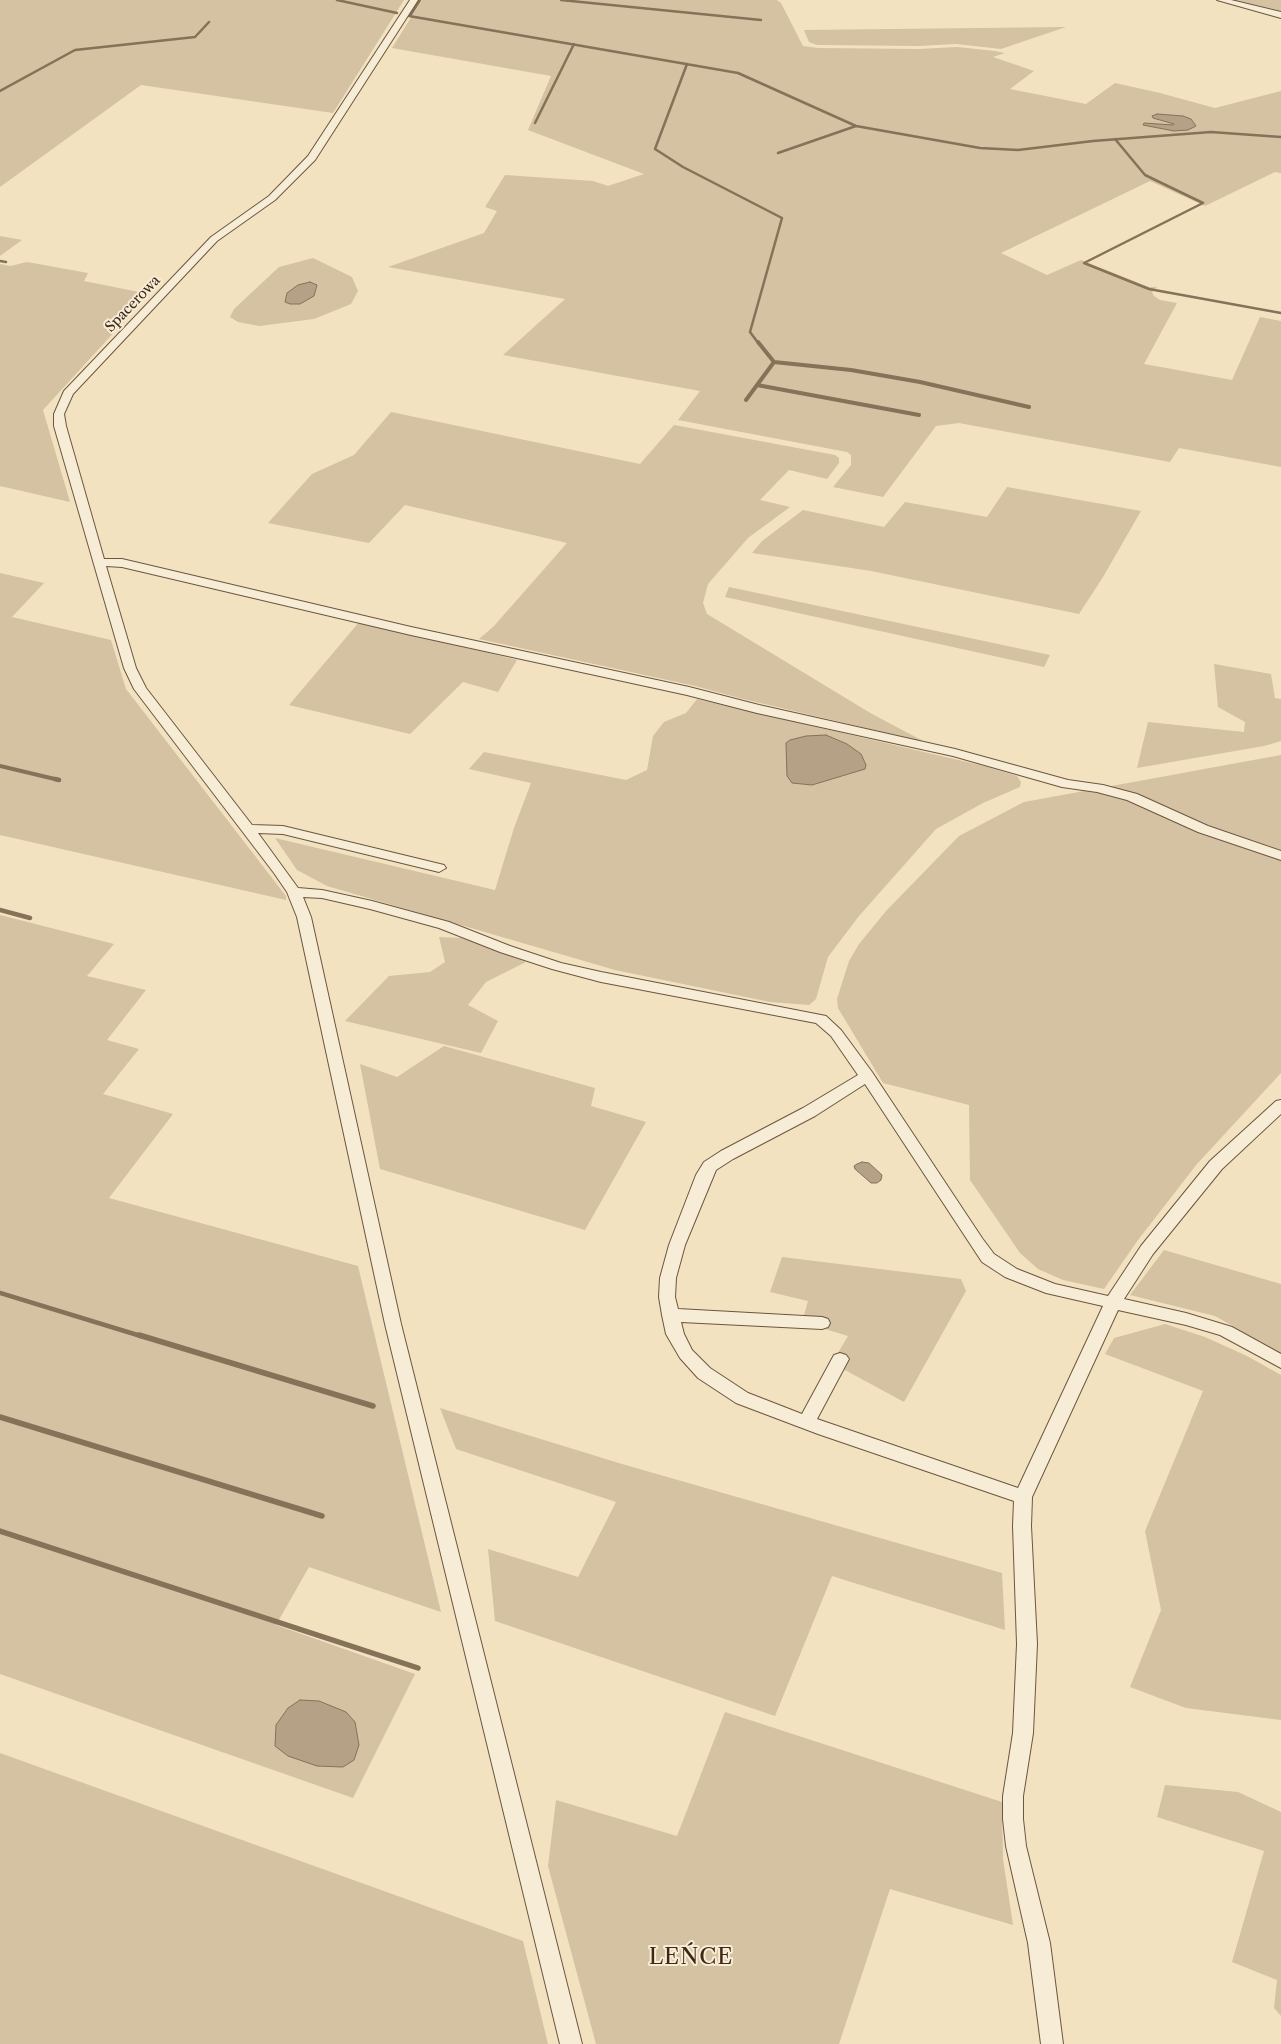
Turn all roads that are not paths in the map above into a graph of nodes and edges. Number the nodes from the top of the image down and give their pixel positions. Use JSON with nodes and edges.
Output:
{"nodes":[{"id":1,"x":414,"y":0,"type":"edge"},
{"id":2,"x":1222,"y":0,"type":"edge"},
{"id":3,"x":1281,"y":15,"type":"edge"},
{"id":4,"x":100,"y":562,"type":"junction"},
{"id":5,"x":247,"y":829,"type":"junction"},
{"id":6,"x":1281,"y":856,"type":"edge"},
{"id":7,"x":438,"y":868,"type":"dead end"},
{"id":8,"x":294,"y":892,"type":"junction"},
{"id":9,"x":867,"y":1076,"type":"junction"},
{"id":10,"x":1281,"y":1105,"type":"edge"},
{"id":11,"x":1113,"y":1302,"type":"junction"},
{"id":12,"x":670,"y":1315,"type":"junction"},
{"id":13,"x":822,"y":1323,"type":"dead end"},
{"id":14,"x":840,"y":1359,"type":"dead end"},
{"id":15,"x":1281,"y":1362,"type":"edge"},
{"id":16,"x":807,"y":1422,"type":"junction"},
{"id":17,"x":1023,"y":1496,"type":"junction"},
{"id":18,"x":571,"y":2044,"type":"edge"},
{"id":19,"x":1052,"y":2044,"type":"edge"}],
"edges":[{"from":1,"to":4,"type":"street","name":"Spacerowa"},
{"from":2,"to":3,"type":"street"},
{"from":4,"to":5,"type":"street","name":"Spacerowa"},
{"from":4,"to":6,"type":"street"},
{"from":5,"to":7,"type":"street"},
{"from":5,"to":8,"type":"street","name":"Spacerowa"},
{"from":8,"to":9,"type":"street"},
{"from":8,"to":18,"type":"street","name":"Spacerowa"},
{"from":9,"to":11,"type":"street"},
{"from":9,"to":12,"type":"street"},
{"from":10,"to":11,"type":"street"},
{"from":11,"to":15,"type":"street"},
{"from":11,"to":17,"type":"street"},
{"from":12,"to":13,"type":"street"},
{"from":12,"to":16,"type":"street"},
{"from":14,"to":16,"type":"street"},
{"from":16,"to":17,"type":"street"},
{"from":17,"to":19,"type":"street"}]}
